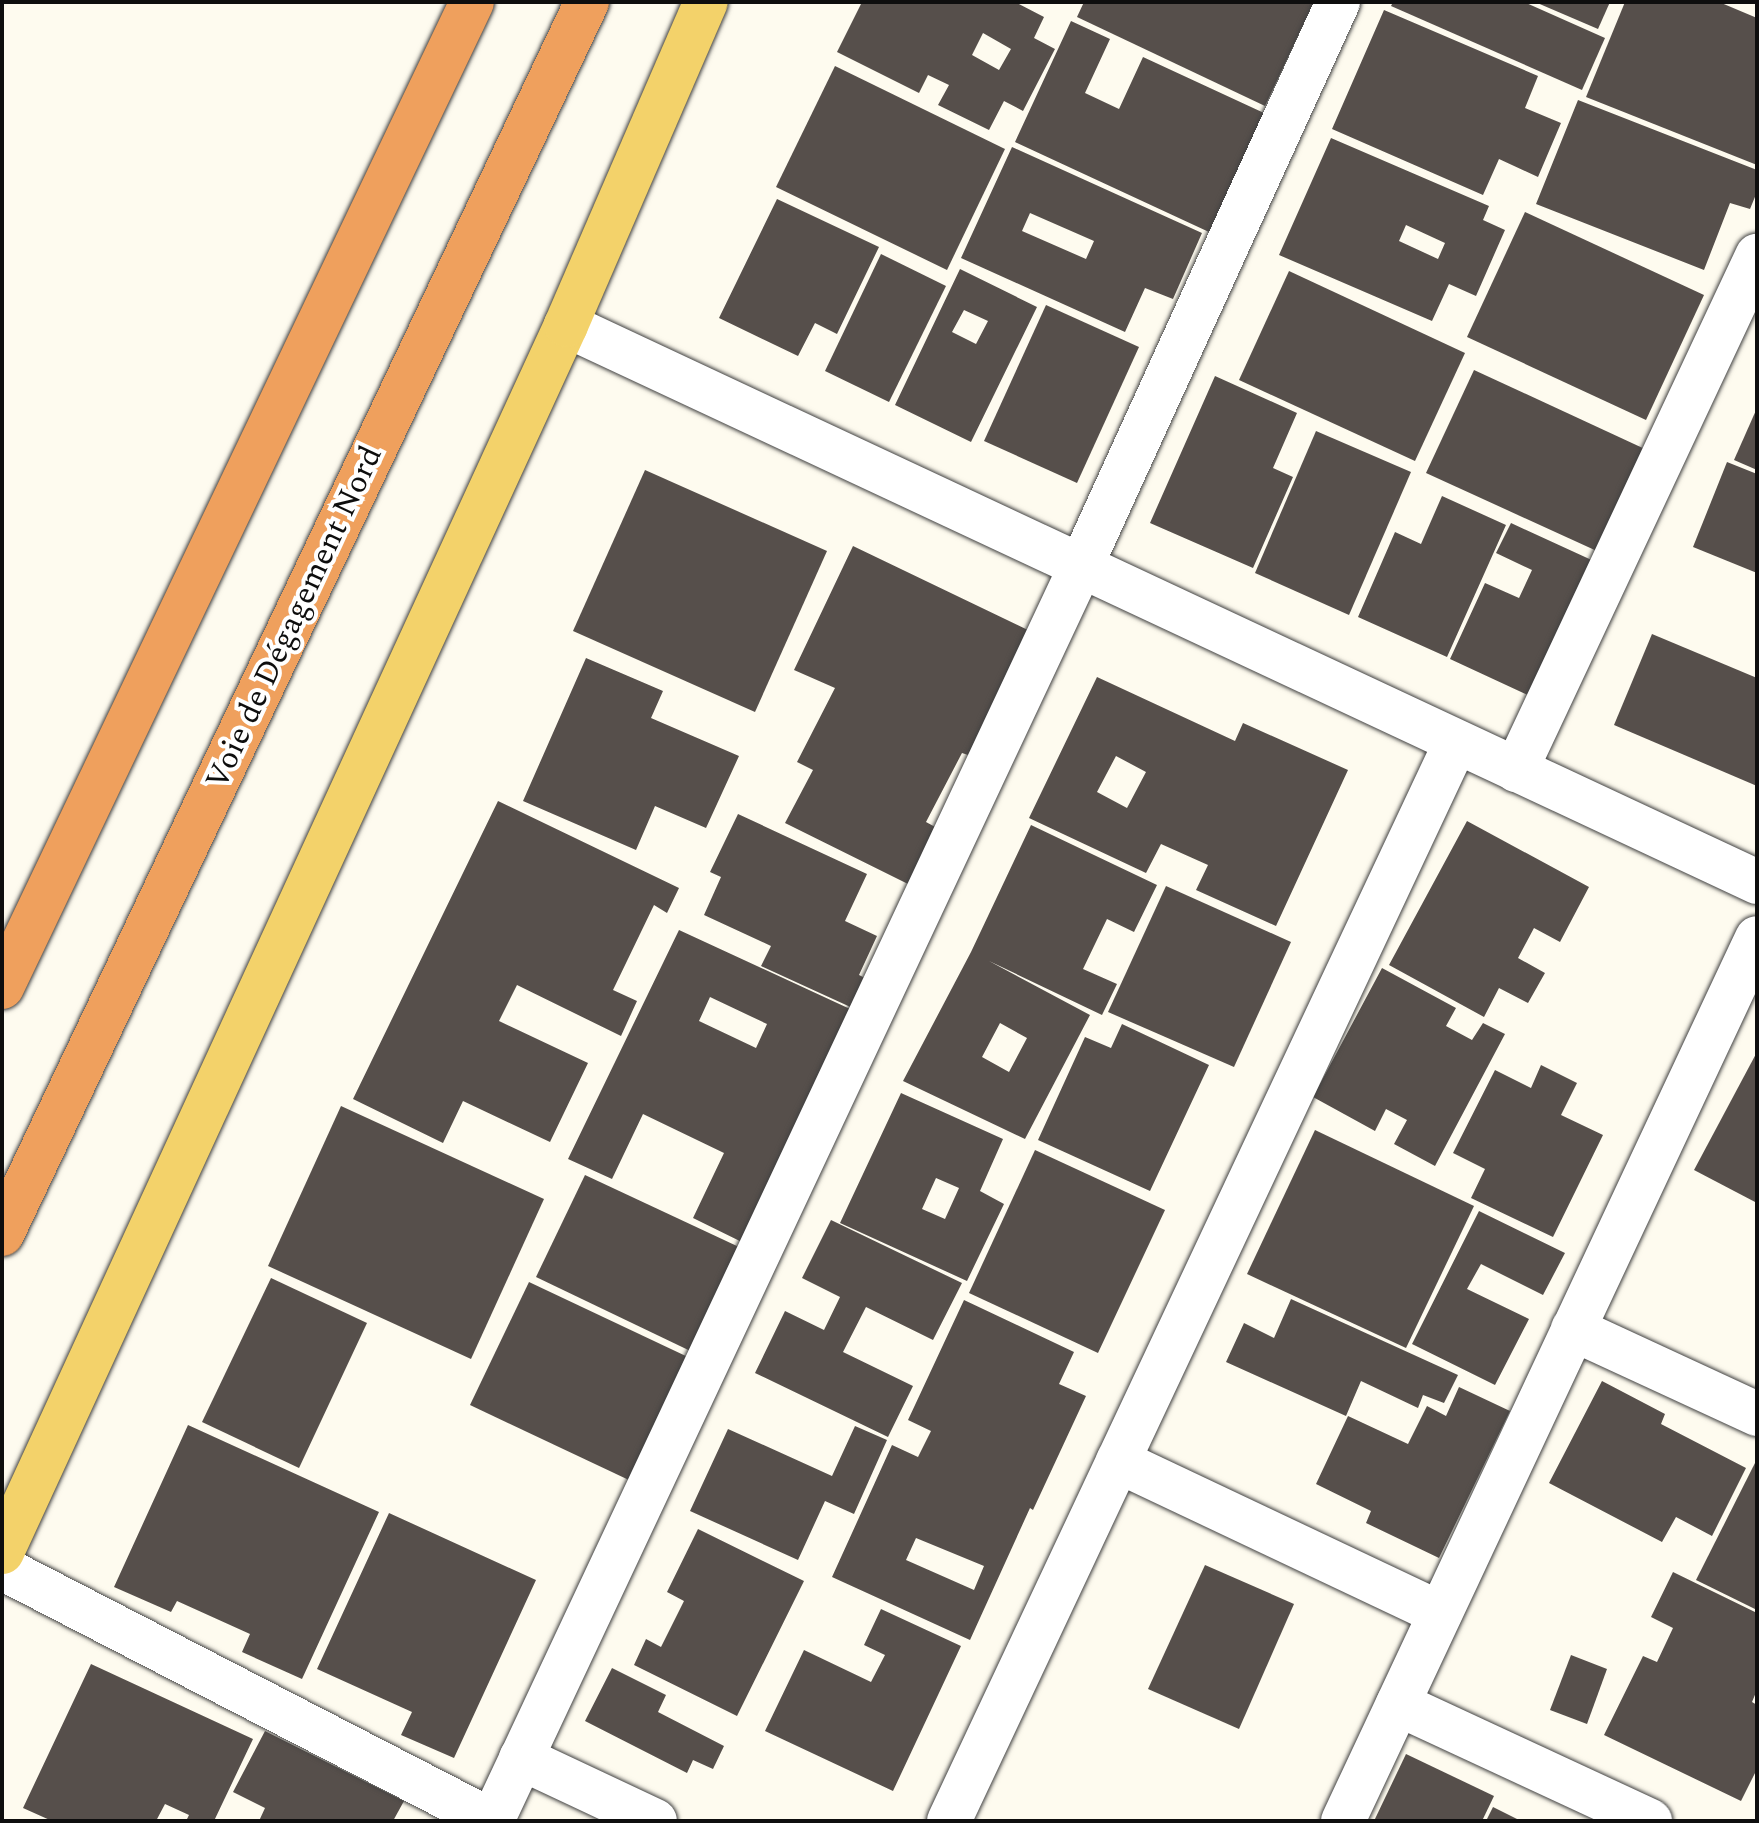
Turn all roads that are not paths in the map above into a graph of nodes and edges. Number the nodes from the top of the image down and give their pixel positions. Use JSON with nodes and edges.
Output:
{"nodes":[{"id":1,"x":472,"y":2,"type":"edge"},
{"id":2,"x":587,"y":2,"type":"edge"},
{"id":3,"x":706,"y":2,"type":"edge"},
{"id":4,"x":1338,"y":2,"type":"edge"},
{"id":5,"x":1757,"y":256,"type":"edge"},
{"id":6,"x":566,"y":325,"type":"junction"},
{"id":7,"x":1081,"y":566,"type":"junction"},
{"id":8,"x":1456,"y":742,"type":"junction"},
{"id":9,"x":1516,"y":770,"type":"junction"},
{"id":10,"x":1757,"y":882,"type":"edge"},
{"id":11,"x":1757,"y":938,"type":"edge"},
{"id":12,"x":2,"y":987,"type":"edge"},
{"id":13,"x":2,"y":1234,"type":"edge"},
{"id":14,"x":1573,"y":1329,"type":"junction"},
{"id":15,"x":1747,"y":1400,"type":"edge"},
{"id":16,"x":1118,"y":1461,"type":"junction"},
{"id":17,"x":2,"y":1552,"type":"edge"},
{"id":18,"x":2,"y":1568,"type":"edge"},
{"id":19,"x":1440,"y":1613,"type":"junction"},
{"id":20,"x":1398,"y":1704,"type":"junction"},
{"id":21,"x":521,"y":1758,"type":"junction"},
{"id":22,"x":492,"y":1821,"type":"edge"},
{"id":23,"x":655,"y":1821,"type":"edge"},
{"id":24,"x":949,"y":1821,"type":"edge"},
{"id":25,"x":1343,"y":1821,"type":"edge"},
{"id":26,"x":1650,"y":1821,"type":"edge"}],
"edges":[{"from":1,"to":12,"type":"highway"},
{"from":2,"to":13,"type":"highway","name":"Voie de Dégagement Nord"},
{"from":3,"to":6,"type":"main road"},
{"from":4,"to":7,"type":"street"},
{"from":5,"to":9,"type":"street"},
{"from":6,"to":7,"type":"street"},
{"from":6,"to":17,"type":"main road"},
{"from":7,"to":8,"type":"street"},
{"from":7,"to":21,"type":"street"},
{"from":8,"to":9,"type":"street"},
{"from":8,"to":16,"type":"street"},
{"from":9,"to":10,"type":"street"},
{"from":11,"to":14,"type":"street"},
{"from":14,"to":15,"type":"street"},
{"from":14,"to":19,"type":"street"},
{"from":16,"to":19,"type":"street"},
{"from":16,"to":24,"type":"street"},
{"from":18,"to":22,"type":"street"},
{"from":19,"to":20,"type":"street"},
{"from":20,"to":25,"type":"street"},
{"from":20,"to":26,"type":"street"},
{"from":21,"to":22,"type":"street"},
{"from":21,"to":23,"type":"street"}]}
